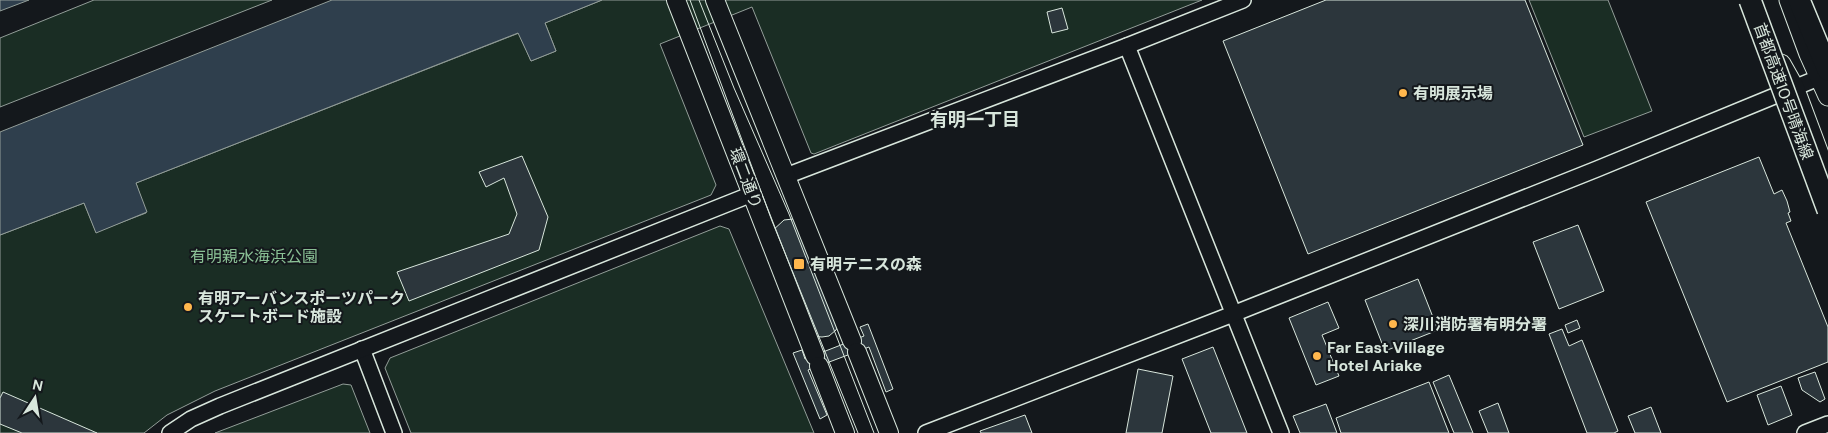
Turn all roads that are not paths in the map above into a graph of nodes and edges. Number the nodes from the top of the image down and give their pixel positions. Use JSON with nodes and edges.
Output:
{"nodes":[{"id":1,"x":676,"y":0,"type":"edge"},
{"id":2,"x":715,"y":0,"type":"edge"},
{"id":3,"x":1243,"y":0,"type":"edge"},
{"id":4,"x":1750,"y":0,"type":"edge"},
{"id":5,"x":1757,"y":0,"type":"edge"},
{"id":6,"x":1789,"y":0,"type":"edge"},
{"id":7,"x":1799,"y":0,"type":"edge"},
{"id":8,"x":1127,"y":46,"type":"junction"},
{"id":9,"x":1825,"y":74,"type":"edge"},
{"id":10,"x":1794,"y":87,"type":"junction"},
{"id":11,"x":1828,"y":96,"type":"edge"},
{"id":12,"x":786,"y":176,"type":"junction"},
{"id":13,"x":1828,"y":178,"type":"edge"},
{"id":14,"x":752,"y":194,"type":"junction"},
{"id":15,"x":1828,"y":210,"type":"edge"},
{"id":16,"x":1233,"y":314,"type":"junction"},
{"id":17,"x":362,"y":349,"type":"junction"},
{"id":18,"x":1828,"y":424,"type":"edge"},
{"id":19,"x":170,"y":433,"type":"edge"},
{"id":20,"x":394,"y":433,"type":"edge"},
{"id":21,"x":845,"y":433,"type":"edge"},
{"id":22,"x":889,"y":433,"type":"edge"},
{"id":23,"x":926,"y":433,"type":"edge"},
{"id":24,"x":1281,"y":433,"type":"edge"},
{"id":25,"x":1805,"y":433,"type":"edge"}],
"edges":[{"from":1,"to":14,"type":"main road","name":"環二通り"},
{"from":2,"to":12,"type":"main road"},
{"from":3,"to":8,"type":"street"},
{"from":4,"to":15,"type":"highway","name":"首都高速10号晴海線","bridge":true},
{"from":5,"to":10,"type":"main road"},
{"from":6,"to":9,"type":"main road"},
{"from":7,"to":9,"type":"highway"},
{"from":8,"to":12,"type":"street"},
{"from":8,"to":16,"type":"street"},
{"from":9,"to":10,"type":"street"},
{"from":9,"to":11,"type":"main road"},
{"from":10,"to":13,"type":"main road"},
{"from":10,"to":16,"type":"street"},
{"from":12,"to":22,"type":"main road"},
{"from":14,"to":17,"type":"street"},
{"from":14,"to":21,"type":"main road","name":"環二通り"},
{"from":16,"to":23,"type":"street"},
{"from":16,"to":24,"type":"street"},
{"from":17,"to":19,"type":"street"},
{"from":17,"to":20,"type":"street"},
{"from":18,"to":25,"type":"street"}]}
